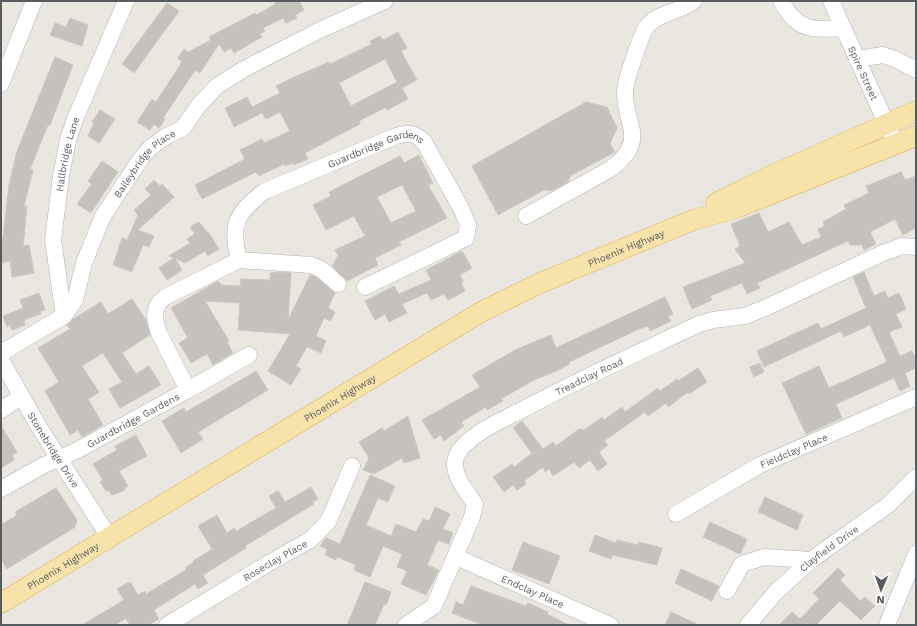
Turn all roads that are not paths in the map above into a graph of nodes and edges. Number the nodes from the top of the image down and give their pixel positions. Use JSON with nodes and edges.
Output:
{"nodes":[{"id":1,"x":34,"y":1,"type":"edge"},
{"id":2,"x":126,"y":1,"type":"edge"},
{"id":3,"x":385,"y":1,"type":"edge"},
{"id":4,"x":694,"y":1,"type":"edge"},
{"id":5,"x":781,"y":1,"type":"edge"},
{"id":6,"x":831,"y":1,"type":"edge"},
{"id":7,"x":843,"y":28,"type":"junction"},
{"id":8,"x":857,"y":59,"type":"junction"},
{"id":9,"x":916,"y":70,"type":"edge"},
{"id":10,"x":1,"y":84,"type":"edge"},
{"id":11,"x":916,"y":111,"type":"edge"},
{"id":12,"x":886,"y":124,"type":"junction"},
{"id":13,"x":916,"y":136,"type":"edge"},
{"id":14,"x":896,"y":144,"type":"junction"},
{"id":15,"x":526,"y":216,"type":"dead end"},
{"id":16,"x":693,"y":220,"type":"junction"},
{"id":17,"x":916,"y":247,"type":"edge"},
{"id":18,"x":239,"y":260,"type":"junction"},
{"id":19,"x":338,"y":284,"type":"dead end"},
{"id":20,"x":365,"y":287,"type":"dead end"},
{"id":21,"x":64,"y":316,"type":"junction"},
{"id":22,"x":1,"y":353,"type":"edge"},
{"id":23,"x":249,"y":355,"type":"dead end"},
{"id":24,"x":1,"y":360,"type":"edge"},
{"id":25,"x":188,"y":390,"type":"junction"},
{"id":26,"x":916,"y":397,"type":"edge"},
{"id":27,"x":21,"y":398,"type":"junction"},
{"id":28,"x":1,"y":410,"type":"edge"},
{"id":29,"x":60,"y":458,"type":"junction"},
{"id":30,"x":352,"y":466,"type":"dead end"},
{"id":31,"x":916,"y":477,"type":"edge"},
{"id":32,"x":1,"y":489,"type":"edge"},
{"id":33,"x":676,"y":514,"type":"dead end"},
{"id":34,"x":109,"y":537,"type":"junction"},
{"id":35,"x":916,"y":554,"type":"edge"},
{"id":36,"x":456,"y":557,"type":"junction"},
{"id":37,"x":811,"y":560,"type":"junction"},
{"id":38,"x":727,"y":591,"type":"dead end"},
{"id":39,"x":1,"y":603,"type":"edge"},
{"id":40,"x":167,"y":625,"type":"edge"},
{"id":41,"x":406,"y":625,"type":"edge"},
{"id":42,"x":610,"y":625,"type":"edge"},
{"id":43,"x":748,"y":625,"type":"edge"},
{"id":44,"x":887,"y":625,"type":"edge"}],
"edges":[{"from":1,"to":10,"type":"street"},
{"from":2,"to":21,"type":"street","name":"Hallbridge Lane"},
{"from":3,"to":21,"type":"street","name":"Baileybridge Place"},
{"from":4,"to":15,"type":"street"},
{"from":5,"to":7,"type":"street"},
{"from":6,"to":7,"type":"street","name":"Spire Street"},
{"from":7,"to":8,"type":"street","name":"Spire Street"},
{"from":8,"to":9,"type":"street"},
{"from":8,"to":12,"type":"street","name":"Spire Street"},
{"from":11,"to":12,"type":"main road","name":"Phoenix Highway"},
{"from":12,"to":14,"type":"street","name":"Spire Street"},
{"from":12,"to":16,"type":"main road","name":"Phoenix Highway"},
{"from":13,"to":14,"type":"main road","name":"Phoenix Highway"},
{"from":14,"to":16,"type":"main road","name":"Phoenix Highway"},
{"from":16,"to":34,"type":"main road","name":"Phoenix Highway"},
{"from":17,"to":36,"type":"street","name":"Treadclay Road"},
{"from":18,"to":19,"type":"street","name":"Guardbridge Gardens"},
{"from":18,"to":20,"type":"street","name":"Guardbridge Gardens"},
{"from":18,"to":25,"type":"street","name":"Guardbridge Gardens"},
{"from":21,"to":22,"type":"street","name":"Baileybridge Place"},
{"from":23,"to":25,"type":"street"},
{"from":24,"to":27,"type":"street","name":"Stonebridge Drive"},
{"from":25,"to":29,"type":"street","name":"Guardbridge Gardens"},
{"from":26,"to":33,"type":"street","name":"Fieldclay Place"},
{"from":27,"to":28,"type":"street"},
{"from":27,"to":29,"type":"street","name":"Stonebridge Drive"},
{"from":29,"to":32,"type":"street","name":"Guardbridge Gardens"},
{"from":29,"to":34,"type":"street","name":"Stonebridge Drive"},
{"from":30,"to":40,"type":"street","name":"Roseclay Place"},
{"from":31,"to":37,"type":"street","name":"Clayfield Drive"},
{"from":34,"to":39,"type":"main road","name":"Phoenix Highway"},
{"from":35,"to":44,"type":"street"},
{"from":36,"to":41,"type":"street","name":"Treadclay Road"},
{"from":36,"to":42,"type":"street","name":"Endclay Place"},
{"from":37,"to":38,"type":"street"},
{"from":37,"to":43,"type":"street","name":"Clayfield Drive"}]}
